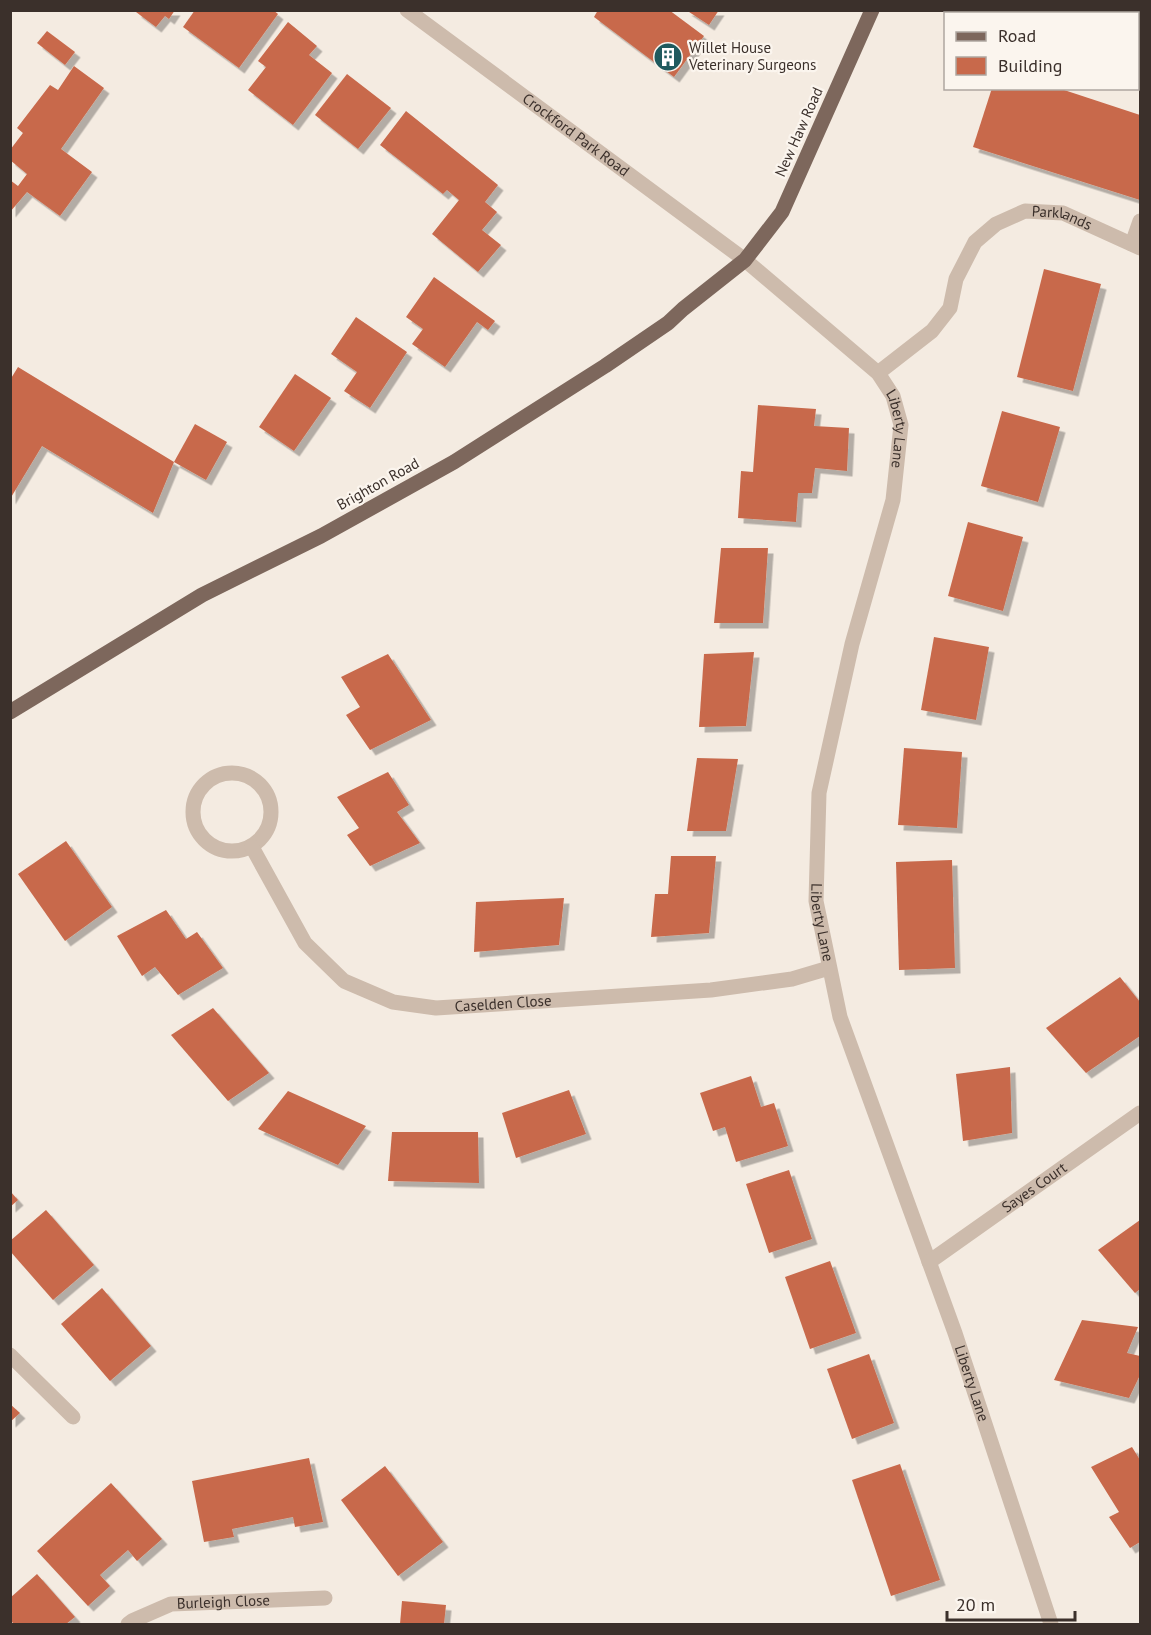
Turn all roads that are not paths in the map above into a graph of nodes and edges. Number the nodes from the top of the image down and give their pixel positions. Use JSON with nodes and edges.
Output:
{"nodes":[{"id":1,"x":406,"y":10,"type":"edge"},
{"id":2,"x":872,"y":10,"type":"edge"},
{"id":3,"x":1140,"y":221,"type":"edge"},
{"id":4,"x":1136,"y":246,"type":"edge"},
{"id":5,"x":745,"y":260,"type":"junction"},
{"id":6,"x":878,"y":373,"type":"junction"},
{"id":7,"x":10,"y":712,"type":"edge"},
{"id":8,"x":252,"y":847,"type":"junction"},
{"id":9,"x":829,"y":968,"type":"junction"},
{"id":10,"x":1140,"y":1113,"type":"edge"},
{"id":11,"x":929,"y":1262,"type":"junction"},
{"id":12,"x":10,"y":1355,"type":"edge"},
{"id":13,"x":73,"y":1417,"type":"dead end"},
{"id":14,"x":325,"y":1598,"type":"dead end"},
{"id":15,"x":128,"y":1624,"type":"edge"},
{"id":16,"x":1052,"y":1624,"type":"edge"}],
"edges":[{"from":1,"to":5,"type":"street","name":"Crockford Park Road"},
{"from":2,"to":5,"type":"main road","name":"New Haw Road"},
{"from":3,"to":4,"type":"street"},
{"from":4,"to":6,"type":"street","name":"Parklands"},
{"from":5,"to":6,"type":"street","name":"Liberty Lane"},
{"from":5,"to":7,"type":"main road","name":"Brighton Road"},
{"from":6,"to":9,"type":"street","name":"Liberty Lane"},
{"from":8,"to":8,"type":"street"},
{"from":8,"to":9,"type":"street","name":"Caselden Close"},
{"from":9,"to":11,"type":"street","name":"Liberty Lane"},
{"from":10,"to":11,"type":"street","name":"Sayes Court"},
{"from":11,"to":16,"type":"street","name":"Liberty Lane"},
{"from":12,"to":13,"type":"street"},
{"from":14,"to":15,"type":"street","name":"Burleigh Close"}]}
